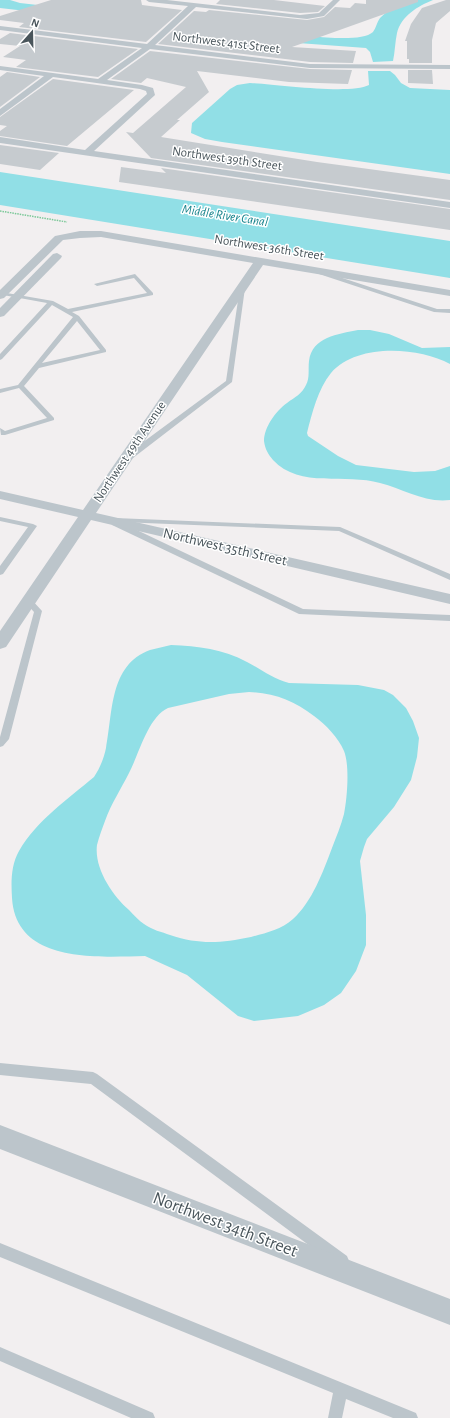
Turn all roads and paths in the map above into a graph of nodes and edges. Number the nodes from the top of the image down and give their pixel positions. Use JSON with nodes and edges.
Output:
{"nodes":[{"id":1,"x":149,"y":0,"type":"edge"},
{"id":2,"x":337,"y":0,"type":"edge"},
{"id":3,"x":194,"y":5,"type":"junction"},
{"id":4,"x":0,"y":28,"type":"edge"},
{"id":5,"x":150,"y":45,"type":"junction"},
{"id":6,"x":450,"y":67,"type":"edge"},
{"id":7,"x":0,"y":68,"type":"edge"},
{"id":8,"x":51,"y":75,"type":"junction"},
{"id":9,"x":100,"y":81,"type":"junction"},
{"id":10,"x":0,"y":113,"type":"edge"},
{"id":11,"x":0,"y":140,"type":"edge"},
{"id":12,"x":88,"y":152,"type":"junction"},
{"id":13,"x":450,"y":205,"type":"edge"},
{"id":14,"x":83,"y":234,"type":"junction"},
{"id":15,"x":260,"y":261,"type":"junction"},
{"id":16,"x":307,"y":269,"type":"junction"},
{"id":17,"x":97,"y":284,"type":"dead end"},
{"id":18,"x":242,"y":288,"type":"junction"},
{"id":19,"x":450,"y":293,"type":"edge"},
{"id":20,"x":2,"y":294,"type":"edge"},
{"id":21,"x":18,"y":295,"type":"junction"},
{"id":22,"x":51,"y":302,"type":"junction"},
{"id":23,"x":2,"y":309,"type":"edge"},
{"id":24,"x":67,"y":311,"type":"junction"},
{"id":25,"x":450,"y":311,"type":"edge"},
{"id":26,"x":77,"y":317,"type":"junction"},
{"id":27,"x":0,"y":358,"type":"edge"},
{"id":28,"x":37,"y":366,"type":"junction"},
{"id":29,"x":20,"y":386,"type":"junction"},
{"id":30,"x":0,"y":391,"type":"edge"},
{"id":31,"x":0,"y":430,"type":"edge"},
{"id":32,"x":124,"y":460,"type":"junction"},
{"id":33,"x":0,"y":495,"type":"edge"},
{"id":34,"x":87,"y":515,"type":"junction"},
{"id":35,"x":0,"y":520,"type":"edge"},
{"id":36,"x":108,"y":520,"type":"junction"},
{"id":37,"x":0,"y":572,"type":"edge"},
{"id":38,"x":450,"y":577,"type":"edge"},
{"id":39,"x":450,"y":598,"type":"edge"},
{"id":40,"x":28,"y":601,"type":"junction"},
{"id":41,"x":450,"y":618,"type":"edge"},
{"id":42,"x":0,"y":642,"type":"edge"},
{"id":43,"x":0,"y":743,"type":"edge"},
{"id":44,"x":0,"y":1069,"type":"edge"},
{"id":45,"x":0,"y":1137,"type":"edge"},
{"id":46,"x":0,"y":1250,"type":"edge"},
{"id":47,"x":369,"y":1280,"type":"junction"},
{"id":48,"x":450,"y":1312,"type":"edge"},
{"id":49,"x":0,"y":1354,"type":"edge"},
{"id":50,"x":341,"y":1389,"type":"junction"},
{"id":51,"x":148,"y":1418,"type":"edge"},
{"id":52,"x":335,"y":1418,"type":"edge"},
{"id":53,"x":411,"y":1418,"type":"edge"}],
"edges":[{"from":1,"to":3,"type":"street"},
{"from":2,"to":3,"type":"street"},
{"from":3,"to":5,"type":"street"},
{"from":4,"to":5,"type":"street","name":"Northwest 41st Street"},
{"from":5,"to":6,"type":"street","name":"Northwest 41st Street"},
{"from":5,"to":9,"type":"street"},
{"from":7,"to":8,"type":"street"},
{"from":8,"to":9,"type":"street"},
{"from":8,"to":10,"type":"street"},
{"from":9,"to":12,"type":"street"},
{"from":11,"to":12,"type":"street","name":"Northwest 39th Street"},
{"from":12,"to":13,"type":"street","name":"Northwest 39th Street"},
{"from":14,"to":15,"type":"street","name":"Northwest 36th Street"},
{"from":14,"to":20,"type":"street","name":"Northwest 36th Street"},
{"from":14,"to":21,"type":"street"},
{"from":15,"to":16,"type":"street","name":"Northwest 36th Street"},
{"from":15,"to":18,"type":"street","name":"Northwest 49th Avenue"},
{"from":16,"to":19,"type":"street","name":"Northwest 36th Street"},
{"from":16,"to":25,"type":"lane"},
{"from":17,"to":24,"type":"lane"},
{"from":18,"to":32,"type":"street","name":"Northwest 49th Avenue"},
{"from":18,"to":32,"type":"lane"},
{"from":20,"to":21,"type":"lane"},
{"from":21,"to":22,"type":"lane"},
{"from":21,"to":23,"type":"street"},
{"from":22,"to":24,"type":"lane"},
{"from":22,"to":27,"type":"lane"},
{"from":24,"to":26,"type":"lane"},
{"from":26,"to":28,"type":"lane"},
{"from":26,"to":28,"type":"lane"},
{"from":28,"to":29,"type":"lane"},
{"from":29,"to":30,"type":"lane"},
{"from":29,"to":31,"type":"lane"},
{"from":32,"to":34,"type":"street","name":"Northwest 49th Avenue"},
{"from":33,"to":34,"type":"street","name":"Northwest 35th Street"},
{"from":34,"to":36,"type":"street","name":"Northwest 35th Street"},
{"from":34,"to":40,"type":"street","name":"Northwest 49th Avenue"},
{"from":35,"to":37,"type":"lane"},
{"from":36,"to":38,"type":"lane"},
{"from":36,"to":39,"type":"street","name":"Northwest 35th Street"},
{"from":36,"to":41,"type":"lane"},
{"from":40,"to":42,"type":"street","name":"Northwest 49th Avenue"},
{"from":40,"to":43,"type":"lane"},
{"from":44,"to":47,"type":"lane"},
{"from":45,"to":47,"type":"street","name":"Northwest 34th Street"},
{"from":46,"to":50,"type":"lane"},
{"from":47,"to":48,"type":"street","name":"Northwest 34th Street"},
{"from":49,"to":51,"type":"lane"},
{"from":50,"to":52,"type":"lane"},
{"from":50,"to":53,"type":"lane"}]}
